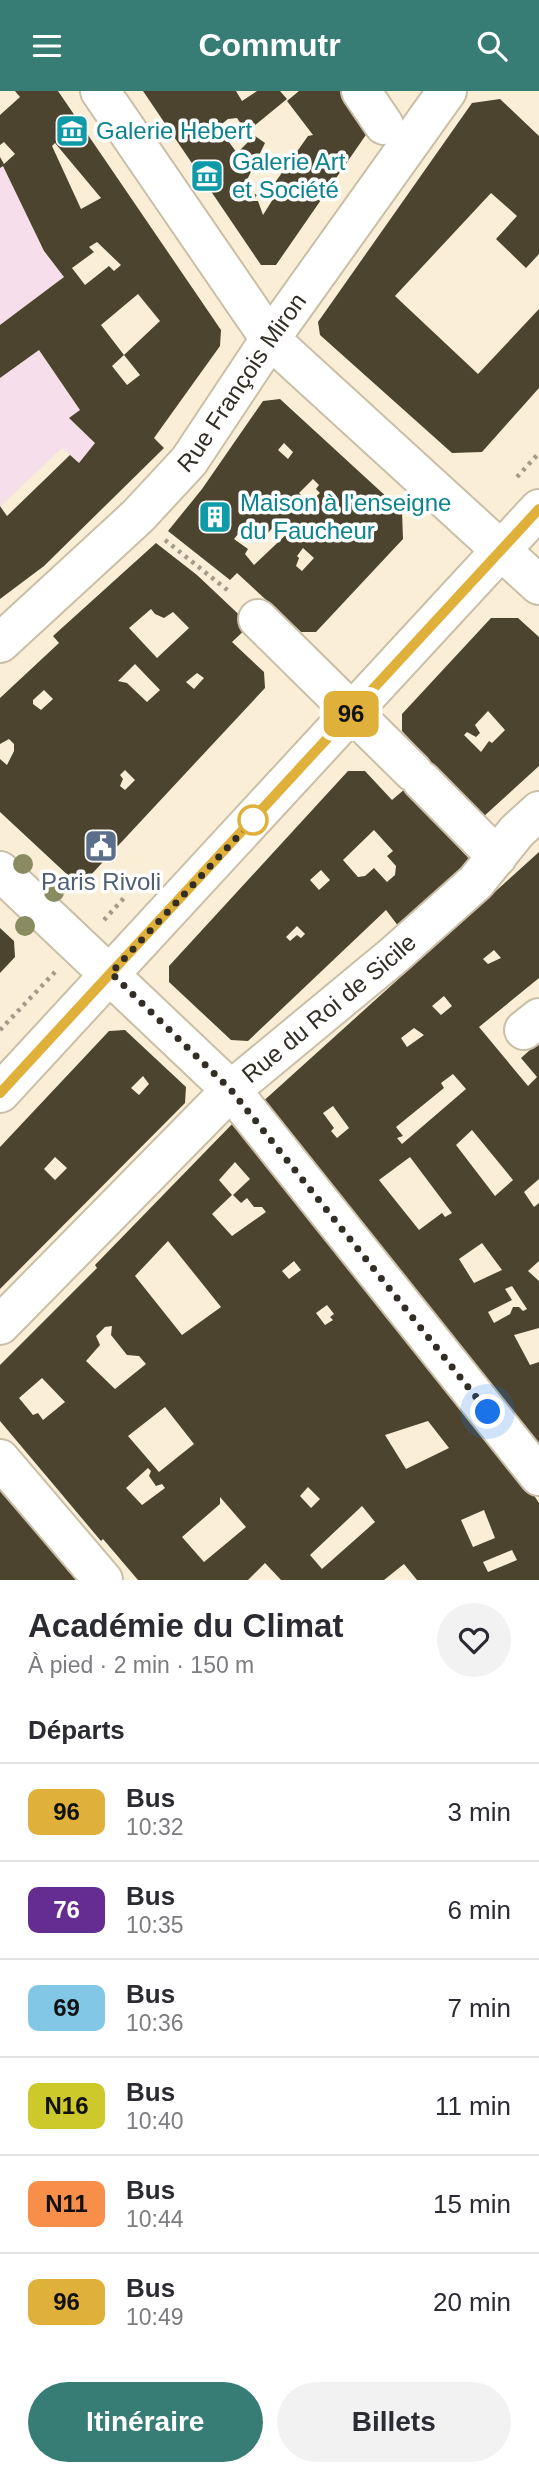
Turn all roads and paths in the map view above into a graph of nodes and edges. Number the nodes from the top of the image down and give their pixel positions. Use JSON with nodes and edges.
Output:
{"nodes":[{"id":1,"x":100,"y":91,"type":"edge"},
{"id":2,"x":361,"y":91,"type":"edge"},
{"id":3,"x":446,"y":91,"type":"edge"},
{"id":4,"x":393,"y":137,"type":"junction"},
{"id":5,"x":270,"y":339,"type":"junction"},
{"id":6,"x":539,"y":509,"type":"edge"},
{"id":7,"x":138,"y":516,"type":"junction"},
{"id":8,"x":493,"y":540,"type":"junction"},
{"id":9,"x":539,"y":585,"type":"edge"},
{"id":10,"x":247,"y":608,"type":"joint"},
{"id":11,"x":0,"y":643,"type":"edge"},
{"id":12,"x":353,"y":712,"type":"junction"},
{"id":13,"x":539,"y":811,"type":"edge"},
{"id":14,"x":497,"y":857,"type":"junction"},
{"id":15,"x":0,"y":871,"type":"edge"},
{"id":16,"x":89,"y":963,"type":"junction"},
{"id":17,"x":0,"y":1030,"type":"edge"},
{"id":18,"x":231,"y":1090,"type":"junction"},
{"id":19,"x":0,"y":1093,"type":"edge"},
{"id":20,"x":0,"y":1325,"type":"edge"},
{"id":21,"x":0,"y":1459,"type":"edge"},
{"id":22,"x":539,"y":1476,"type":"edge"},
{"id":23,"x":103,"y":1580,"type":"edge"}],
"edges":[{"from":1,"to":5,"type":"street"},
{"from":2,"to":4,"type":"street"},
{"from":3,"to":4,"type":"street","name":"Rue François Miron"},
{"from":4,"to":5,"type":"street","name":"Rue François Miron"},
{"from":5,"to":7,"type":"street","name":"Rue François Miron"},
{"from":5,"to":8,"type":"street"},
{"from":6,"to":8,"type":"street"},
{"from":7,"to":10,"type":"path"},
{"from":7,"to":11,"type":"street","name":"Rue François Miron"},
{"from":8,"to":9,"type":"street"},
{"from":8,"to":12,"type":"street"},
{"from":10,"to":12,"type":"street"},
{"from":12,"to":14,"type":"street"},
{"from":12,"to":16,"type":"street"},
{"from":13,"to":14,"type":"street","name":"Rue du Roi de Sicile"},
{"from":14,"to":18,"type":"street","name":"Rue du Roi de Sicile"},
{"from":15,"to":16,"type":"street"},
{"from":16,"to":17,"type":"path"},
{"from":16,"to":18,"type":"street"},
{"from":16,"to":19,"type":"street"},
{"from":18,"to":20,"type":"street","name":"Rue du Roi de Sicile"},
{"from":18,"to":22,"type":"street"},
{"from":21,"to":23,"type":"street"}]}
